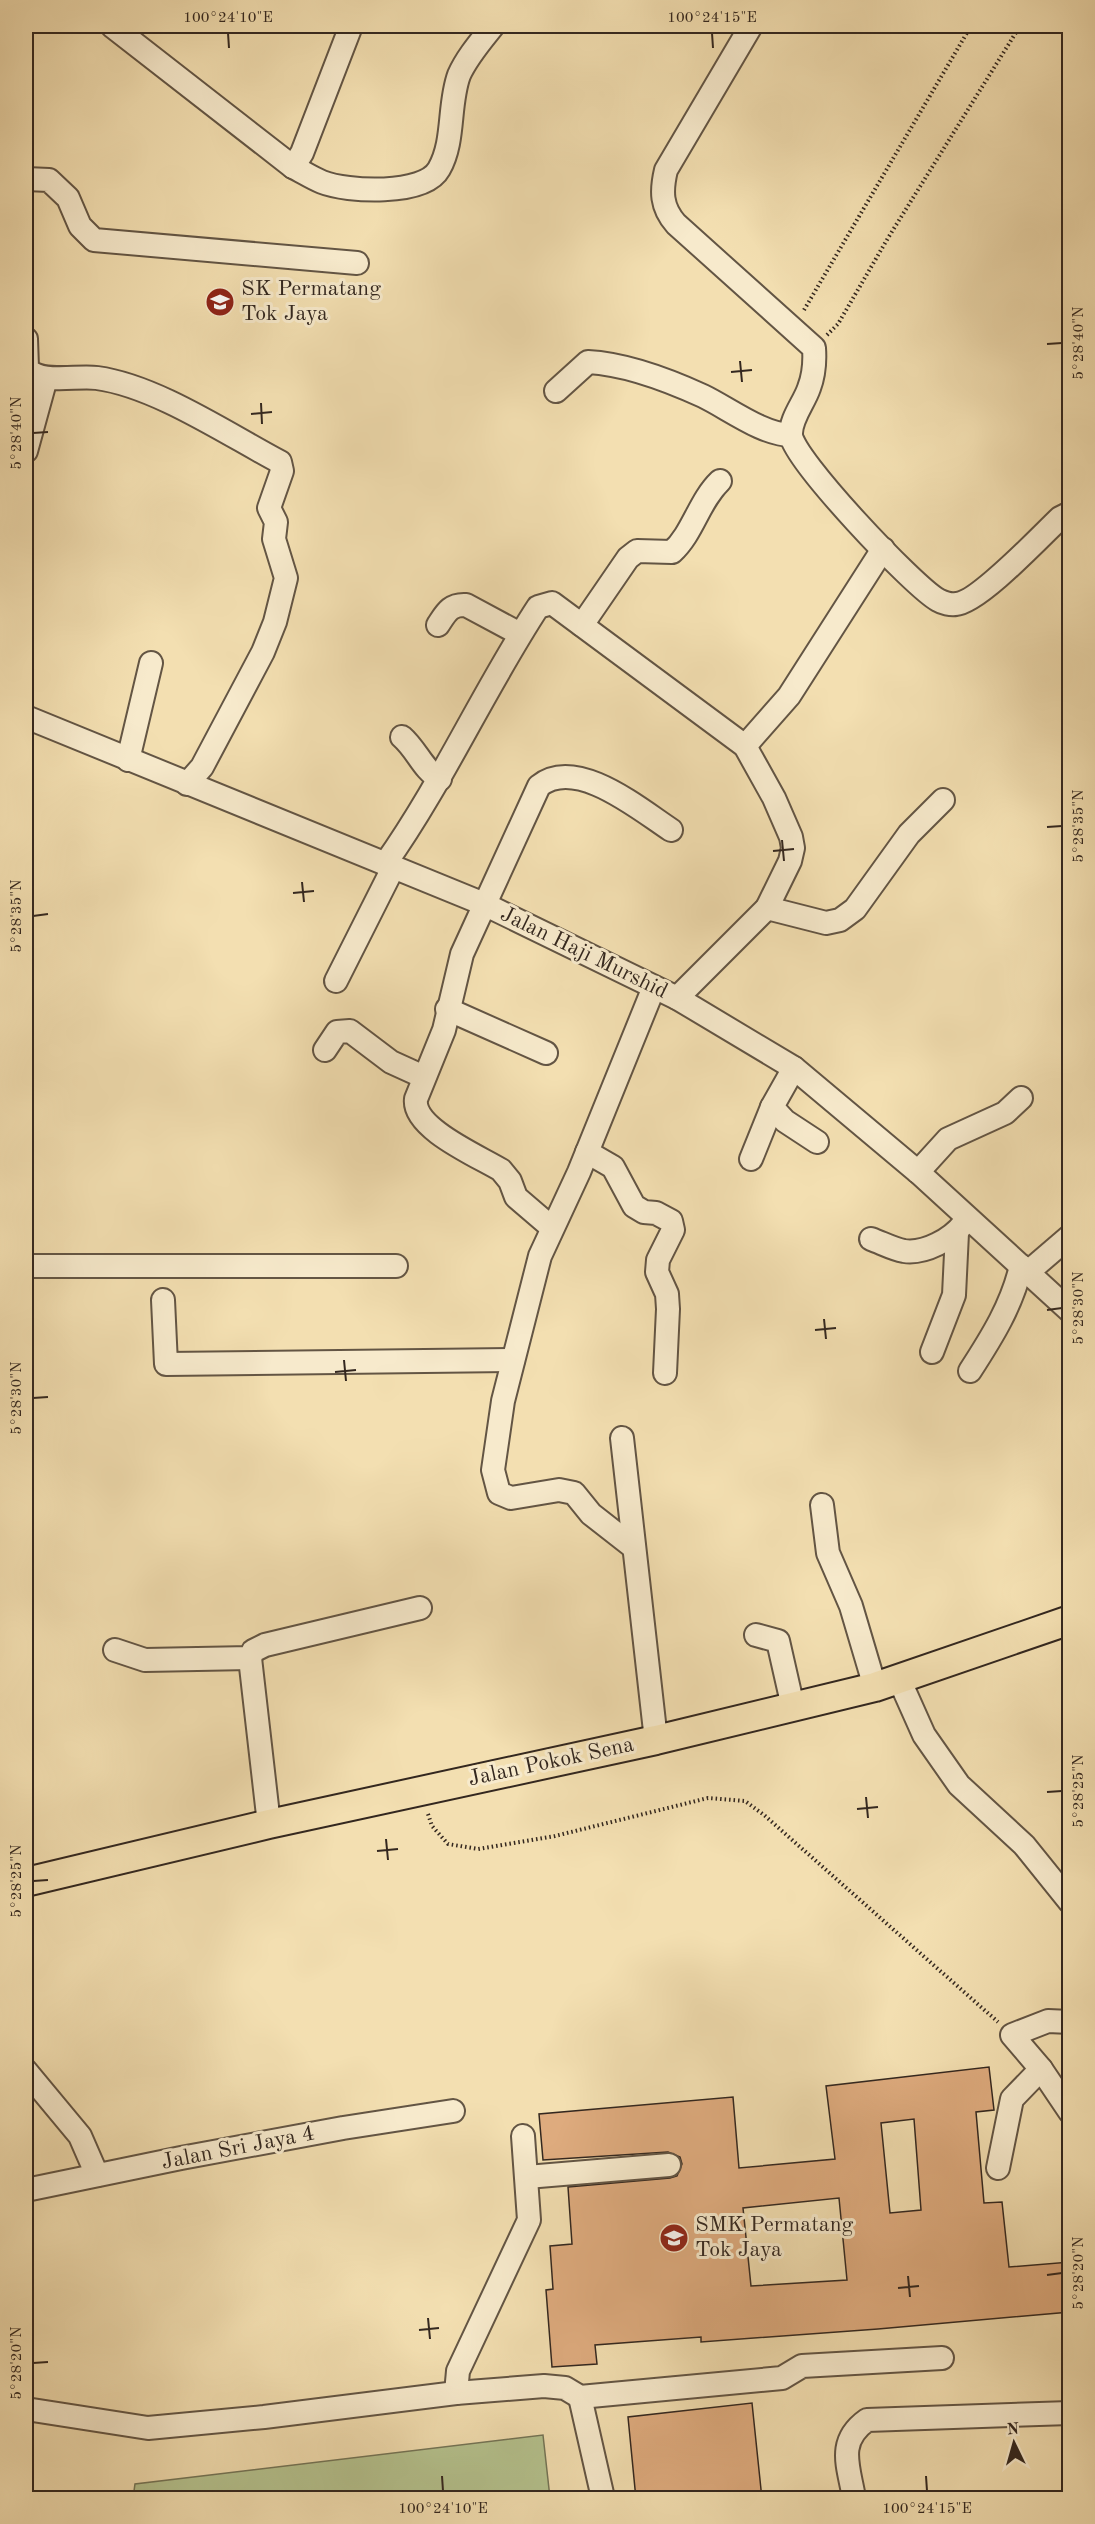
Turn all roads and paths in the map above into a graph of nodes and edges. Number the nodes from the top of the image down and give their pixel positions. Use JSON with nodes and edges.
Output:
{"nodes":[{"id":1,"x":112,"y":26,"type":"edge"},
{"id":2,"x":351,"y":26,"type":"edge"},
{"id":3,"x":493,"y":26,"type":"edge"},
{"id":4,"x":751,"y":26,"type":"edge"},
{"id":5,"x":972,"y":26,"type":"edge"},
{"id":6,"x":1020,"y":26,"type":"edge"},
{"id":7,"x":293,"y":167,"type":"junction"},
{"id":8,"x":26,"y":178,"type":"edge"},
{"id":9,"x":357,"y":263,"type":"dead end"},
{"id":10,"x":792,"y":329,"type":"junction"},
{"id":11,"x":26,"y":339,"type":"edge"},
{"id":12,"x":814,"y":348,"type":"junction"},
{"id":13,"x":46,"y":378,"type":"junction"},
{"id":14,"x":556,"y":391,"type":"dead end"},
{"id":15,"x":791,"y":435,"type":"junction"},
{"id":16,"x":26,"y":451,"type":"edge"},
{"id":17,"x":720,"y":481,"type":"dead end"},
{"id":18,"x":1070,"y":513,"type":"edge"},
{"id":19,"x":878,"y":558,"type":"junction"},
{"id":20,"x":438,"y":625,"type":"dead end"},
{"id":21,"x":582,"y":626,"type":"junction"},
{"id":22,"x":520,"y":634,"type":"junction"},
{"id":23,"x":152,"y":663,"type":"dead end"},
{"id":24,"x":26,"y":717,"type":"edge"},
{"id":25,"x":402,"y":737,"type":"dead end"},
{"id":26,"x":745,"y":746,"type":"junction"},
{"id":27,"x":128,"y":760,"type":"junction"},
{"id":28,"x":440,"y":779,"type":"junction"},
{"id":29,"x":187,"y":784,"type":"junction"},
{"id":30,"x":943,"y":800,"type":"dead end"},
{"id":31,"x":671,"y":830,"type":"dead end"},
{"id":32,"x":389,"y":866,"type":"junction"},
{"id":33,"x":484,"y":904,"type":"junction"},
{"id":34,"x":767,"y":908,"type":"junction"},
{"id":35,"x":336,"y":981,"type":"dead end"},
{"id":36,"x":654,"y":987,"type":"junction"},
{"id":37,"x":677,"y":998,"type":"junction"},
{"id":38,"x":447,"y":1009,"type":"junction"},
{"id":39,"x":325,"y":1050,"type":"dead end"},
{"id":40,"x":546,"y":1053,"type":"dead end"},
{"id":41,"x":794,"y":1068,"type":"junction"},
{"id":42,"x":424,"y":1077,"type":"junction"},
{"id":43,"x":1021,"y":1098,"type":"dead end"},
{"id":44,"x":772,"y":1107,"type":"junction"},
{"id":45,"x":817,"y":1142,"type":"dead end"},
{"id":46,"x":587,"y":1152,"type":"junction"},
{"id":47,"x":751,"y":1159,"type":"dead end"},
{"id":48,"x":918,"y":1172,"type":"junction"},
{"id":49,"x":962,"y":1226,"type":"junction"},
{"id":50,"x":551,"y":1227,"type":"junction"},
{"id":51,"x":1070,"y":1236,"type":"edge"},
{"id":52,"x":871,"y":1239,"type":"dead end"},
{"id":53,"x":26,"y":1266,"type":"edge"},
{"id":54,"x":396,"y":1266,"type":"dead end"},
{"id":55,"x":1025,"y":1269,"type":"junction"},
{"id":56,"x":163,"y":1300,"type":"dead end"},
{"id":57,"x":1070,"y":1311,"type":"edge"},
{"id":58,"x":932,"y":1352,"type":"dead end"},
{"id":59,"x":513,"y":1360,"type":"junction"},
{"id":60,"x":970,"y":1371,"type":"dead end"},
{"id":61,"x":665,"y":1373,"type":"dead end"},
{"id":62,"x":622,"y":1438,"type":"dead end"},
{"id":63,"x":822,"y":1505,"type":"dead end"},
{"id":64,"x":632,"y":1546,"type":"junction"},
{"id":65,"x":420,"y":1608,"type":"dead end"},
{"id":66,"x":1070,"y":1620,"type":"edge"},
{"id":67,"x":756,"y":1635,"type":"dead end"},
{"id":68,"x":115,"y":1650,"type":"dead end"},
{"id":69,"x":250,"y":1658,"type":"junction"},
{"id":70,"x":887,"y":1683,"type":"junction"},
{"id":71,"x":793,"y":1707,"type":"junction"},
{"id":72,"x":656,"y":1740,"type":"junction"},
{"id":73,"x":419,"y":1791,"type":"junction"},
{"id":74,"x":269,"y":1824,"type":"junction"},
{"id":75,"x":26,"y":1882,"type":"edge"},
{"id":76,"x":1070,"y":1902,"type":"edge"},
{"id":77,"x":1070,"y":2022,"type":"edge"},
{"id":78,"x":1012,"y":2035,"type":"junction"},
{"id":79,"x":1041,"y":2069,"type":"junction"},
{"id":80,"x":26,"y":2071,"type":"edge"},
{"id":81,"x":453,"y":2111,"type":"dead end"},
{"id":82,"x":1070,"y":2112,"type":"edge"},
{"id":83,"x":523,"y":2136,"type":"dead end"},
{"id":84,"x":669,"y":2165,"type":"dead end"},
{"id":85,"x":998,"y":2168,"type":"dead end"},
{"id":86,"x":98,"y":2175,"type":"junction"},
{"id":87,"x":527,"y":2177,"type":"junction"},
{"id":88,"x":26,"y":2190,"type":"edge"},
{"id":89,"x":942,"y":2358,"type":"dead end"},
{"id":90,"x":456,"y":2393,"type":"junction"},
{"id":91,"x":580,"y":2397,"type":"junction"},
{"id":92,"x":26,"y":2409,"type":"edge"},
{"id":93,"x":1070,"y":2413,"type":"edge"},
{"id":94,"x":603,"y":2499,"type":"edge"},
{"id":95,"x":854,"y":2499,"type":"edge"}],
"edges":[{"from":1,"to":7,"type":"street"},
{"from":2,"to":7,"type":"street"},
{"from":3,"to":7,"type":"street"},
{"from":4,"to":10,"type":"street"},
{"from":5,"to":10,"type":"path"},
{"from":6,"to":12,"type":"path"},
{"from":8,"to":9,"type":"street"},
{"from":10,"to":12,"type":"street"},
{"from":11,"to":13,"type":"street"},
{"from":12,"to":15,"type":"street"},
{"from":13,"to":16,"type":"street"},
{"from":13,"to":29,"type":"street"},
{"from":14,"to":15,"type":"street"},
{"from":15,"to":19,"type":"street"},
{"from":17,"to":21,"type":"street"},
{"from":18,"to":19,"type":"street"},
{"from":19,"to":26,"type":"street"},
{"from":20,"to":22,"type":"street"},
{"from":21,"to":22,"type":"street"},
{"from":21,"to":26,"type":"street"},
{"from":22,"to":28,"type":"street"},
{"from":23,"to":27,"type":"street"},
{"from":24,"to":27,"type":"street","name":"Jalan Haji Murshid"},
{"from":25,"to":28,"type":"street"},
{"from":26,"to":34,"type":"street"},
{"from":27,"to":29,"type":"street","name":"Jalan Haji Murshid"},
{"from":28,"to":32,"type":"street"},
{"from":29,"to":32,"type":"street","name":"Jalan Haji Murshid"},
{"from":30,"to":34,"type":"street"},
{"from":31,"to":33,"type":"street"},
{"from":32,"to":33,"type":"street","name":"Jalan Haji Murshid"},
{"from":32,"to":35,"type":"street"},
{"from":33,"to":36,"type":"street","name":"Jalan Haji Murshid"},
{"from":33,"to":38,"type":"street"},
{"from":34,"to":37,"type":"street"},
{"from":36,"to":37,"type":"street","name":"Jalan Haji Murshid"},
{"from":36,"to":46,"type":"street"},
{"from":37,"to":41,"type":"street","name":"Jalan Haji Murshid"},
{"from":38,"to":40,"type":"street"},
{"from":38,"to":42,"type":"street"},
{"from":39,"to":42,"type":"street"},
{"from":41,"to":44,"type":"street"},
{"from":41,"to":48,"type":"street","name":"Jalan Haji Murshid"},
{"from":42,"to":50,"type":"street"},
{"from":43,"to":48,"type":"street"},
{"from":44,"to":45,"type":"street"},
{"from":44,"to":47,"type":"street"},
{"from":46,"to":50,"type":"street"},
{"from":46,"to":61,"type":"street"},
{"from":48,"to":49,"type":"street","name":"Jalan Haji Murshid"},
{"from":49,"to":52,"type":"street"},
{"from":49,"to":55,"type":"street","name":"Jalan Haji Murshid"},
{"from":49,"to":58,"type":"street"},
{"from":50,"to":59,"type":"street"},
{"from":51,"to":55,"type":"street"},
{"from":53,"to":54,"type":"street"},
{"from":55,"to":57,"type":"street","name":"Jalan Haji Murshid"},
{"from":55,"to":60,"type":"street"},
{"from":56,"to":59,"type":"street"},
{"from":59,"to":64,"type":"street"},
{"from":62,"to":64,"type":"street"},
{"from":63,"to":70,"type":"street"},
{"from":64,"to":72,"type":"street"},
{"from":65,"to":69,"type":"street"},
{"from":66,"to":70,"type":"main road","name":"Jalan Pokok Sena"},
{"from":67,"to":71,"type":"street"},
{"from":68,"to":69,"type":"street"},
{"from":69,"to":74,"type":"street"},
{"from":70,"to":71,"type":"main road","name":"Jalan Pokok Sena"},
{"from":70,"to":76,"type":"street"},
{"from":71,"to":72,"type":"main road","name":"Jalan Pokok Sena"},
{"from":72,"to":73,"type":"main road","name":"Jalan Pokok Sena"},
{"from":73,"to":74,"type":"main road","name":"Jalan Pokok Sena"},
{"from":73,"to":78,"type":"path"},
{"from":74,"to":75,"type":"main road","name":"Jalan Pokok Sena"},
{"from":77,"to":78,"type":"street"},
{"from":78,"to":79,"type":"street"},
{"from":79,"to":82,"type":"street"},
{"from":79,"to":85,"type":"street"},
{"from":80,"to":86,"type":"street"},
{"from":81,"to":86,"type":"street","name":"Jalan Sri Jaya 4"},
{"from":83,"to":87,"type":"street"},
{"from":84,"to":87,"type":"street"},
{"from":86,"to":88,"type":"street","name":"Jalan Sri Jaya 4"},
{"from":87,"to":90,"type":"street"},
{"from":89,"to":91,"type":"street"},
{"from":90,"to":91,"type":"street"},
{"from":90,"to":92,"type":"street"},
{"from":91,"to":94,"type":"street"},
{"from":93,"to":95,"type":"street"}]}
